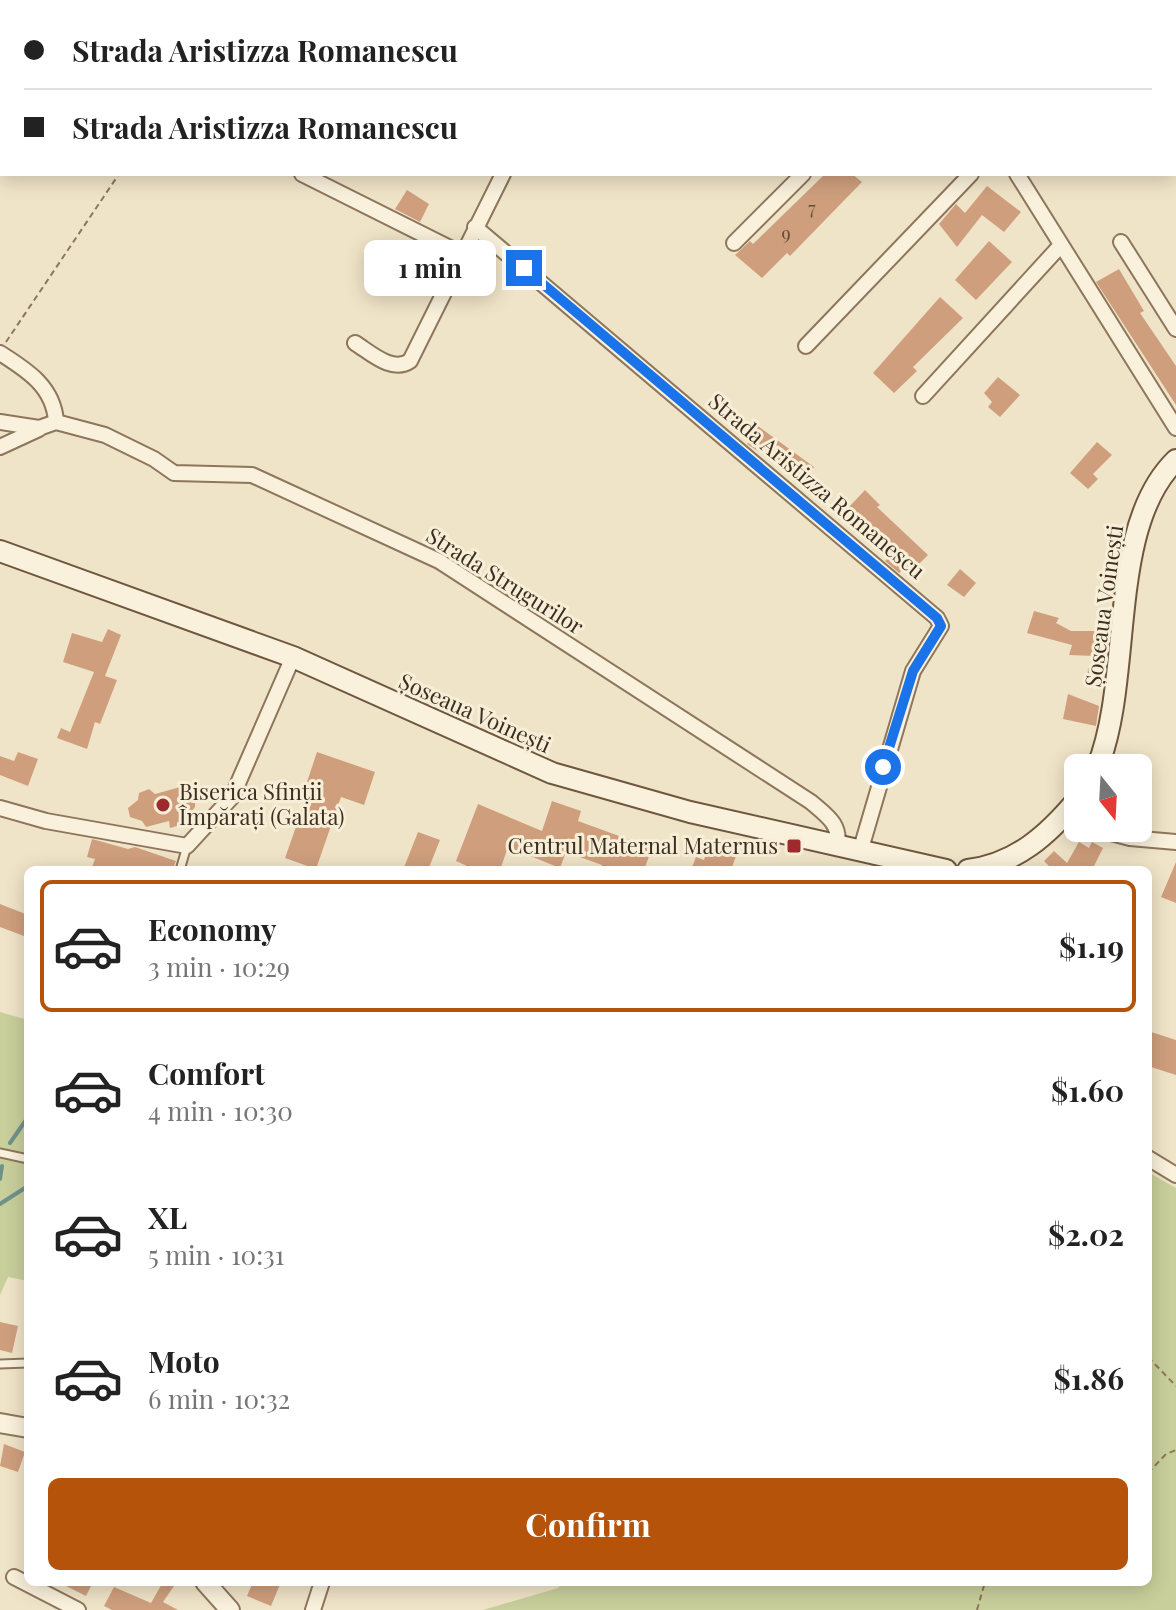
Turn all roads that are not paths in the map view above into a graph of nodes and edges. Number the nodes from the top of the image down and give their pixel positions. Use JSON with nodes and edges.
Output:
{"nodes":[{"id":1,"x":306,"y":176,"type":"edge"},
{"id":2,"x":502,"y":176,"type":"edge"},
{"id":3,"x":801,"y":176,"type":"edge"},
{"id":4,"x":969,"y":176,"type":"edge"},
{"id":5,"x":1018,"y":176,"type":"edge"},
{"id":6,"x":475,"y":227,"type":"junction"},
{"id":7,"x":1121,"y":242,"type":"dead end"},
{"id":8,"x":734,"y":243,"type":"dead end"},
{"id":9,"x":1061,"y":245,"type":"junction"},
{"id":10,"x":462,"y":254,"type":"junction"},
{"id":11,"x":1176,"y":329,"type":"edge"},
{"id":12,"x":355,"y":343,"type":"dead end"},
{"id":13,"x":806,"y":346,"type":"dead end"},
{"id":14,"x":0,"y":352,"type":"edge"},
{"id":15,"x":923,"y":396,"type":"dead end"},
{"id":16,"x":0,"y":422,"type":"edge"},
{"id":17,"x":56,"y":422,"type":"junction"},
{"id":18,"x":39,"y":428,"type":"junction"},
{"id":19,"x":1176,"y":428,"type":"edge"},
{"id":20,"x":0,"y":447,"type":"edge"},
{"id":21,"x":1176,"y":460,"type":"edge"},
{"id":22,"x":0,"y":551,"type":"edge"},
{"id":23,"x":293,"y":657,"type":"junction"},
{"id":24,"x":1101,"y":754,"type":"edge"},
{"id":25,"x":0,"y":808,"type":"edge"},
{"id":26,"x":1064,"y":819,"type":"edge"},
{"id":27,"x":1152,"y":840,"type":"edge"},
{"id":28,"x":1176,"y":842,"type":"edge"},
{"id":29,"x":187,"y":846,"type":"junction"},
{"id":30,"x":837,"y":846,"type":"junction"},
{"id":31,"x":860,"y":852,"type":"junction"},
{"id":32,"x":181,"y":866,"type":"edge"},
{"id":33,"x":927,"y":866,"type":"edge"},
{"id":34,"x":983,"y":866,"type":"edge"},
{"id":35,"x":0,"y":1153,"type":"edge"},
{"id":36,"x":24,"y":1158,"type":"edge"},
{"id":37,"x":1152,"y":1160,"type":"edge"},
{"id":38,"x":1176,"y":1175,"type":"edge"},
{"id":39,"x":24,"y":1363,"type":"edge"},
{"id":40,"x":0,"y":1364,"type":"edge"},
{"id":41,"x":0,"y":1423,"type":"edge"},
{"id":42,"x":24,"y":1427,"type":"edge"},
{"id":43,"x":14,"y":1577,"type":"dead end"},
{"id":44,"x":24,"y":1582,"type":"edge"},
{"id":45,"x":31,"y":1586,"type":"edge"},
{"id":46,"x":209,"y":1586,"type":"edge"},
{"id":47,"x":321,"y":1586,"type":"edge"},
{"id":48,"x":78,"y":1610,"type":"edge"},
{"id":49,"x":230,"y":1610,"type":"edge"},
{"id":50,"x":313,"y":1610,"type":"edge"}],
"edges":[{"from":1,"to":10,"type":"street"},
{"from":2,"to":6,"type":"street"},
{"from":3,"to":8,"type":"street"},
{"from":4,"to":13,"type":"street"},
{"from":5,"to":9,"type":"street"},
{"from":6,"to":10,"type":"street"},
{"from":6,"to":31,"type":"street","name":"Strada Aristizza Romanescu"},
{"from":7,"to":11,"type":"street"},
{"from":9,"to":15,"type":"street"},
{"from":9,"to":19,"type":"street"},
{"from":10,"to":12,"type":"street"},
{"from":14,"to":17,"type":"street"},
{"from":16,"to":18,"type":"street"},
{"from":17,"to":18,"type":"street"},
{"from":17,"to":30,"type":"street","name":"Strada Strugurilor"},
{"from":18,"to":20,"type":"street"},
{"from":21,"to":24,"type":"main road","name":"Șoseaua Voinești"},
{"from":22,"to":23,"type":"main road","name":"Șoseaua Voinești"},
{"from":23,"to":29,"type":"street"},
{"from":23,"to":30,"type":"main road","name":"Șoseaua Voinești"},
{"from":25,"to":29,"type":"street"},
{"from":26,"to":34,"type":"main road"},
{"from":27,"to":28,"type":"street"},
{"from":29,"to":32,"type":"lane"},
{"from":30,"to":31,"type":"main road","name":"Șoseaua Voinești"},
{"from":31,"to":33,"type":"main road","name":"Șoseaua Voinești"},
{"from":35,"to":36,"type":"lane"},
{"from":37,"to":38,"type":"street"},
{"from":39,"to":40,"type":"lane"},
{"from":41,"to":42,"type":"street"},
{"from":43,"to":44,"type":"street"},
{"from":45,"to":48,"type":"street"},
{"from":46,"to":49,"type":"street"},
{"from":47,"to":50,"type":"street"}]}
